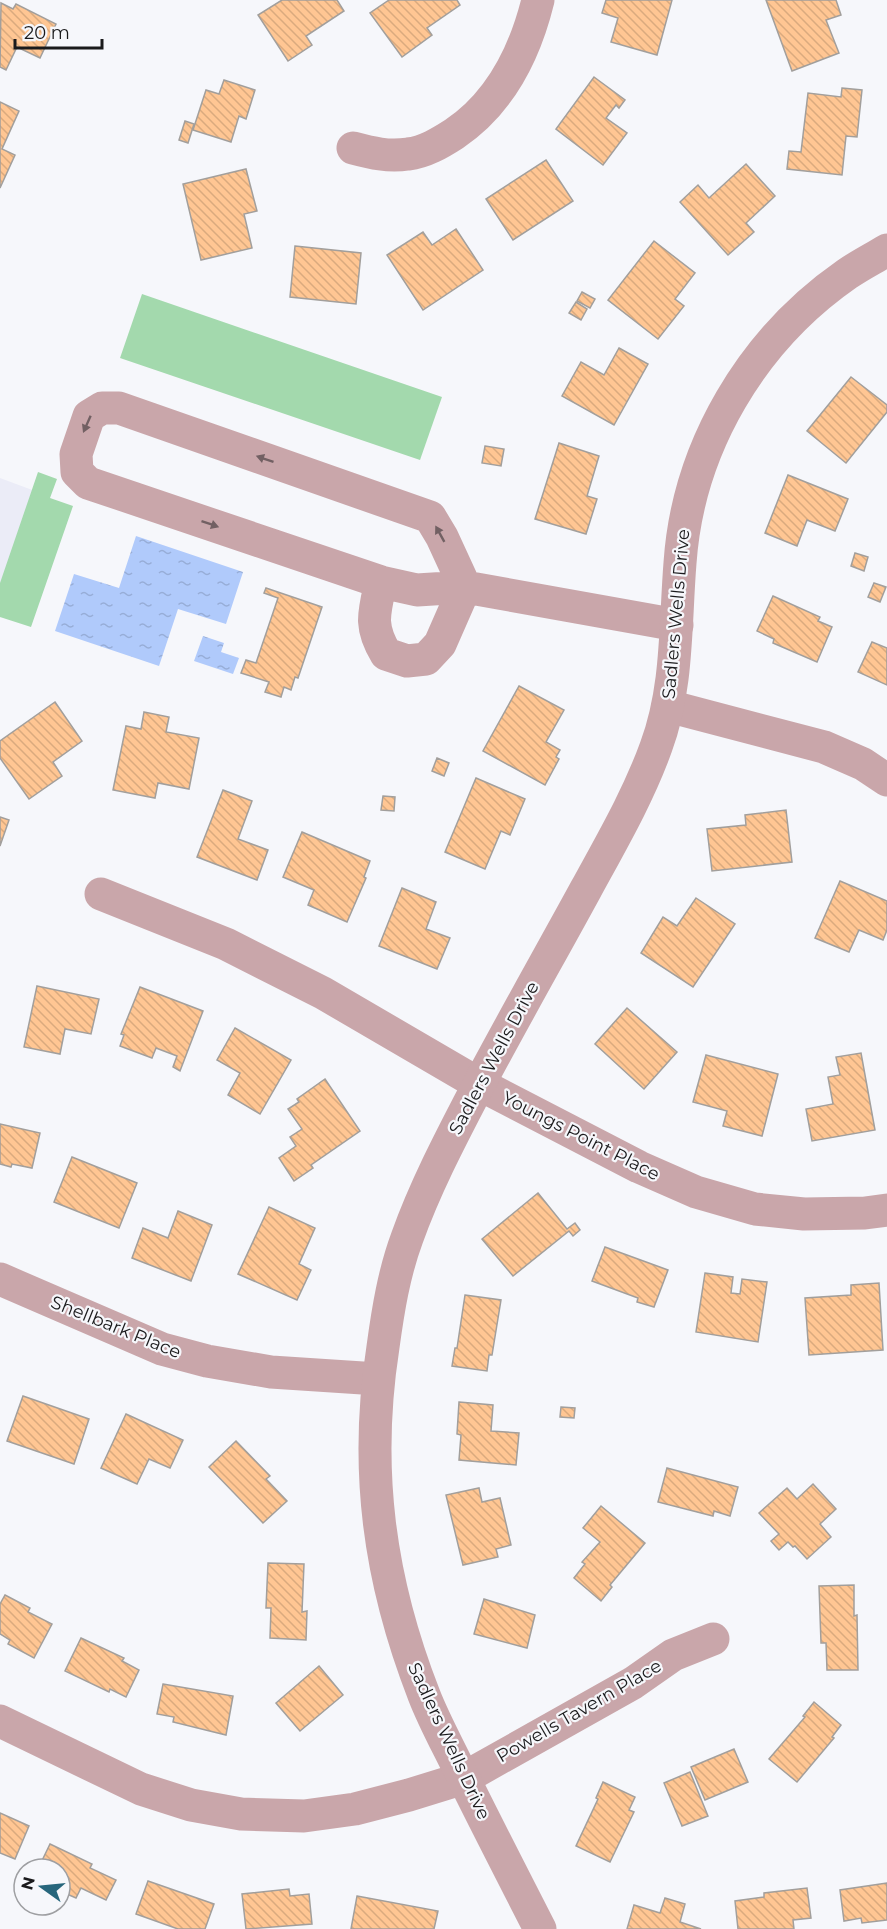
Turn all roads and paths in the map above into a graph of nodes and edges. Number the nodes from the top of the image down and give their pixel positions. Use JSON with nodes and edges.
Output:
{"nodes":[{"id":1,"x":538,"y":0,"type":"edge"},
{"id":2,"x":353,"y":148,"type":"dead end"},
{"id":3,"x":887,"y":250,"type":"edge"},
{"id":4,"x":381,"y":582,"type":"junction"},
{"id":5,"x":465,"y":587,"type":"junction"},
{"id":6,"x":677,"y":625,"type":"junction"},
{"id":7,"x":668,"y":706,"type":"junction"},
{"id":8,"x":887,"y":780,"type":"edge"},
{"id":9,"x":100,"y":894,"type":"dead end"},
{"id":10,"x":479,"y":1084,"type":"junction"},
{"id":11,"x":887,"y":1210,"type":"edge"},
{"id":12,"x":0,"y":1279,"type":"edge"},
{"id":13,"x":378,"y":1379,"type":"junction"},
{"id":14,"x":713,"y":1639,"type":"dead end"},
{"id":15,"x":0,"y":1721,"type":"edge"},
{"id":16,"x":464,"y":1778,"type":"junction"},
{"id":17,"x":540,"y":1929,"type":"edge"}],
"edges":[{"from":1,"to":2,"type":"street"},
{"from":3,"to":6,"type":"street","name":"Sadlers Wells Drive"},
{"from":4,"to":5,"type":"street"},
{"from":4,"to":5,"type":"street"},
{"from":5,"to":4,"type":"street","one_way":true},
{"from":5,"to":6,"type":"street"},
{"from":6,"to":7,"type":"street","name":"Sadlers Wells Drive"},
{"from":7,"to":8,"type":"street"},
{"from":7,"to":10,"type":"street","name":"Sadlers Wells Drive"},
{"from":9,"to":10,"type":"street","name":"Youngs Point Place"},
{"from":10,"to":11,"type":"street","name":"Youngs Point Place"},
{"from":10,"to":13,"type":"street","name":"Sadlers Wells Drive"},
{"from":12,"to":13,"type":"street","name":"Shellbark Place"},
{"from":13,"to":16,"type":"street","name":"Sadlers Wells Drive"},
{"from":14,"to":16,"type":"street","name":"Powells Tavern Place"},
{"from":15,"to":16,"type":"street","name":"Powells Tavern Place"},
{"from":16,"to":17,"type":"street","name":"Sadlers Wells Drive"}]}
